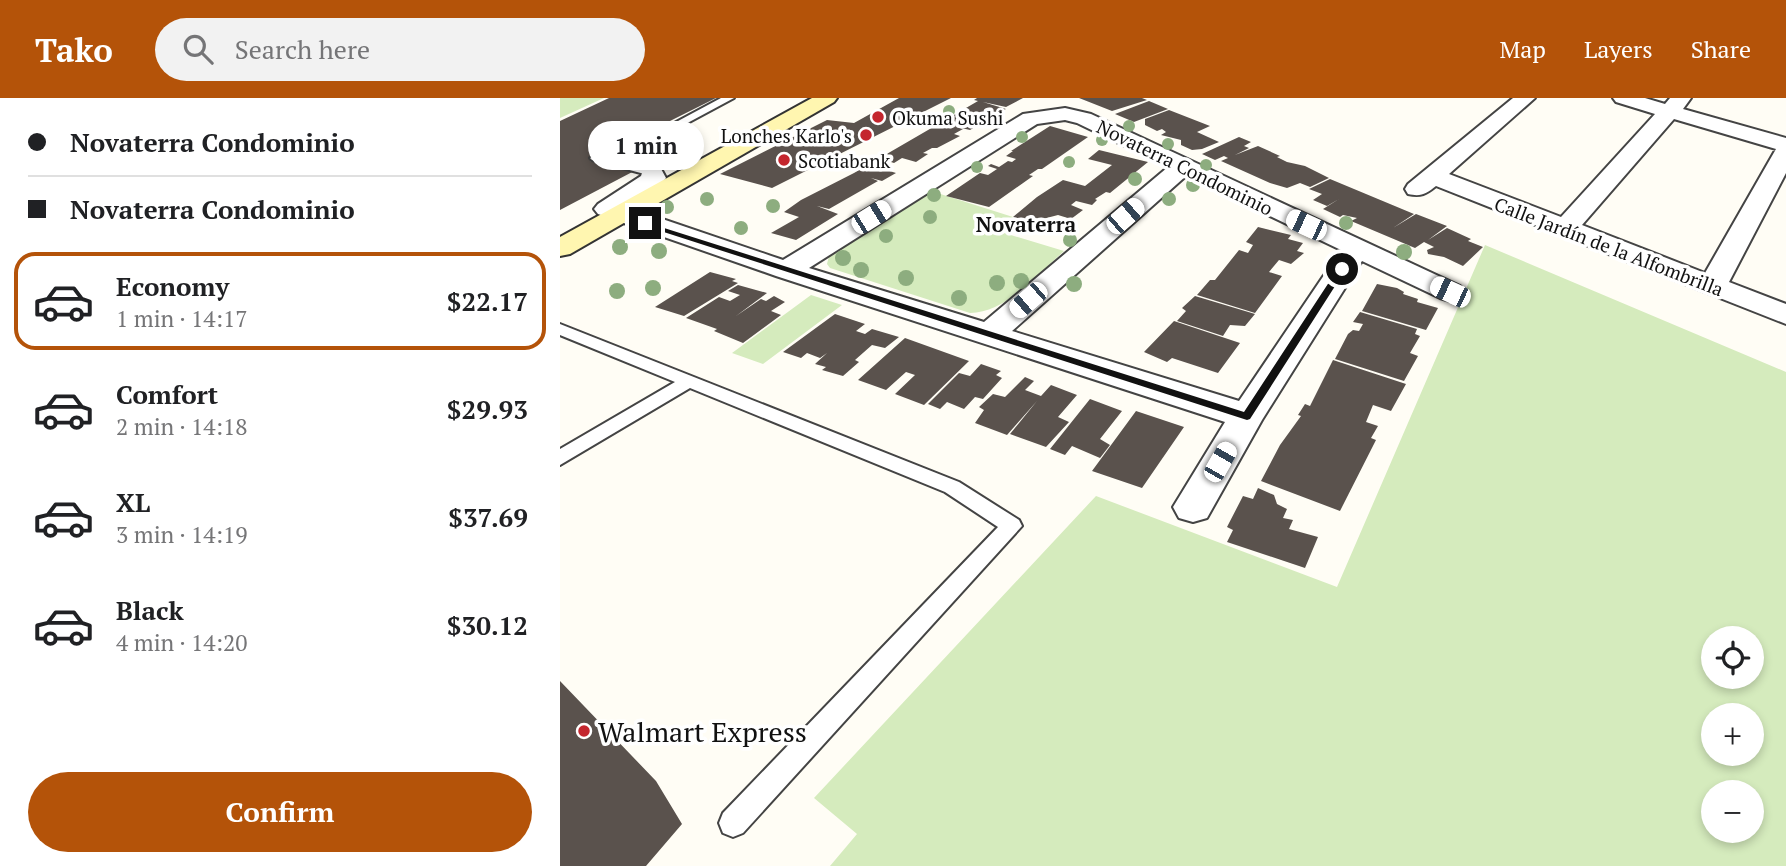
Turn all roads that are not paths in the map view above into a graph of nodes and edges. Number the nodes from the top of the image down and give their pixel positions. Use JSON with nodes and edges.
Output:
{"nodes":[{"id":1,"x":729,"y":98,"type":"edge"},
{"id":2,"x":790,"y":98,"type":"edge"},
{"id":3,"x":814,"y":98,"type":"edge"},
{"id":4,"x":827,"y":98,"type":"edge"},
{"id":5,"x":1525,"y":98,"type":"edge"},
{"id":6,"x":1623,"y":98,"type":"edge"},
{"id":7,"x":1675,"y":105,"type":"edge"},
{"id":8,"x":767,"y":132,"type":"junction"},
{"id":9,"x":1786,"y":145,"type":"edge"},
{"id":10,"x":1786,"y":151,"type":"edge"},
{"id":11,"x":596,"y":158,"type":"dead end"},
{"id":12,"x":676,"y":159,"type":"junction"},
{"id":13,"x":1183,"y":166,"type":"junction"},
{"id":14,"x":652,"y":172,"type":"junction"},
{"id":15,"x":620,"y":215,"type":"junction"},
{"id":16,"x":560,"y":221,"type":"edge"},
{"id":17,"x":1565,"y":228,"type":"junction"},
{"id":18,"x":560,"y":248,"type":"edge"},
{"id":19,"x":1356,"y":248,"type":"junction"},
{"id":20,"x":786,"y":270,"type":"junction"},
{"id":21,"x":1712,"y":286,"type":"junction"},
{"id":22,"x":1450,"y":292,"type":"dead end"},
{"id":23,"x":1786,"y":315,"type":"edge"},
{"id":24,"x":560,"y":329,"type":"edge"},
{"id":25,"x":989,"y":334,"type":"junction"},
{"id":26,"x":689,"y":381,"type":"junction"},
{"id":27,"x":1247,"y":416,"type":"junction"},
{"id":28,"x":560,"y":458,"type":"edge"},
{"id":29,"x":1193,"y":507,"type":"dead end"},
{"id":30,"x":733,"y":823,"type":"dead end"}],
"edges":[{"from":1,"to":12,"type":"lane"},
{"from":2,"to":12,"type":"main road"},
{"from":3,"to":8,"type":"main road"},
{"from":4,"to":8,"type":"main road"},
{"from":5,"to":17,"type":"street","name":"Calle Jardín de la Alfombrilla"},
{"from":6,"to":7,"type":"street"},
{"from":7,"to":9,"type":"street"},
{"from":7,"to":17,"type":"street"},
{"from":8,"to":15,"type":"main road"},
{"from":10,"to":21,"type":"street"},
{"from":11,"to":14,"type":"lane"},
{"from":12,"to":14,"type":"main road"},
{"from":13,"to":19,"type":"street","name":"Novaterra Condominio"},
{"from":13,"to":20,"type":"street","name":"Novaterra Condominio"},
{"from":13,"to":25,"type":"street"},
{"from":14,"to":15,"type":"street"},
{"from":14,"to":16,"type":"main road"},
{"from":15,"to":18,"type":"main road"},
{"from":15,"to":20,"type":"street"},
{"from":17,"to":21,"type":"street","name":"Calle Jardín de la Alfombrilla"},
{"from":19,"to":22,"type":"street","name":"Novaterra Condominio"},
{"from":19,"to":27,"type":"street"},
{"from":20,"to":25,"type":"street"},
{"from":21,"to":23,"type":"street","name":"Calle Jardín de la Alfombrilla"},
{"from":24,"to":26,"type":"lane"},
{"from":25,"to":27,"type":"street"},
{"from":26,"to":28,"type":"lane"},
{"from":26,"to":30,"type":"lane"},
{"from":27,"to":29,"type":"street"}]}
